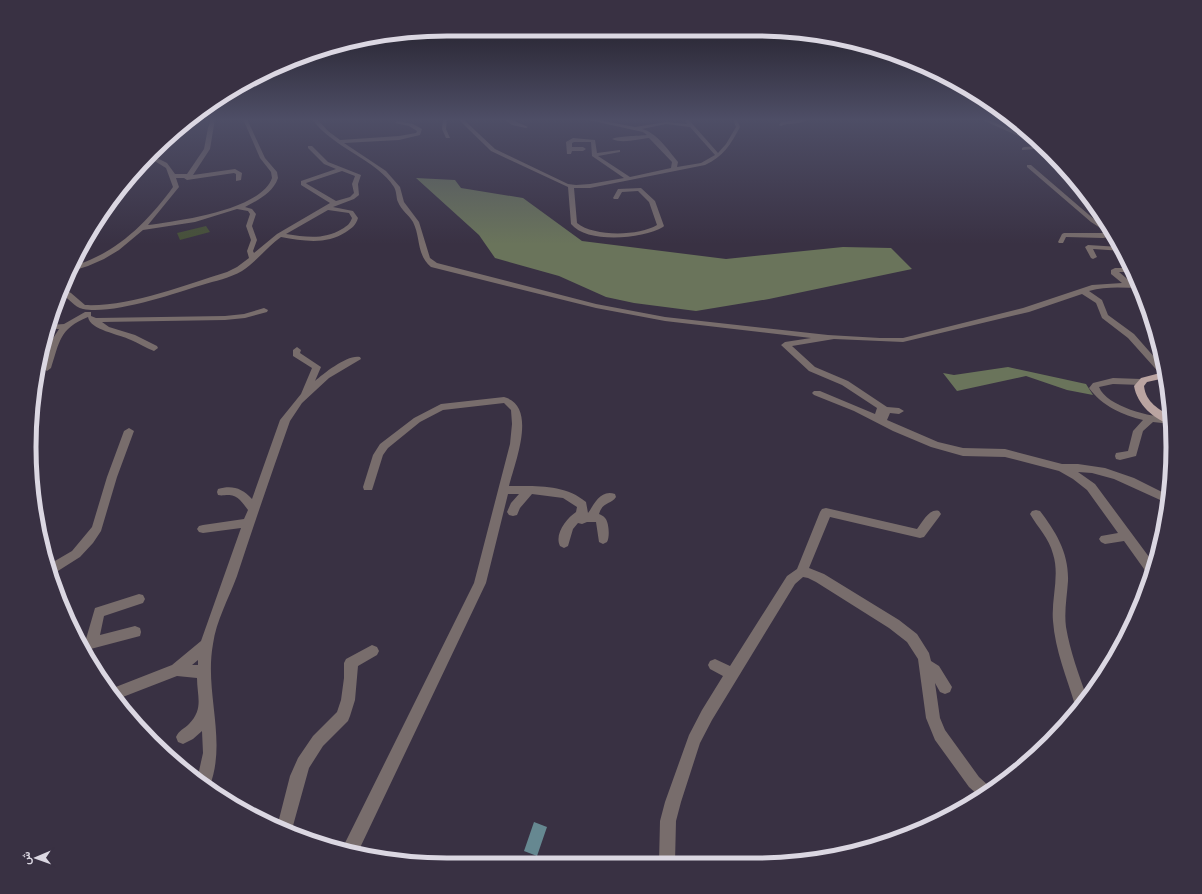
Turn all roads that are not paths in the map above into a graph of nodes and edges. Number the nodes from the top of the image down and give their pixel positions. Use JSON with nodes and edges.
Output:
{"nodes":[{"id":1,"x":159,"y":161,"type":"edge"},
{"id":2,"x":199,"y":161,"type":"edge"},
{"id":3,"x":264,"y":161,"type":"edge"},
{"id":4,"x":324,"y":161,"type":"edge"},
{"id":5,"x":367,"y":161,"type":"edge"},
{"id":6,"x":516,"y":161,"type":"edge"},
{"id":7,"x":604,"y":161,"type":"joint"},
{"id":8,"x":674,"y":161,"type":"edge"},
{"id":9,"x":711,"y":161,"type":"edge"},
{"id":10,"x":592,"y":164,"type":"dead end"},
{"id":11,"x":1029,"y":166,"type":"dead end"},
{"id":12,"x":340,"y":170,"type":"junction"},
{"id":13,"x":674,"y":170,"type":"junction"},
{"id":14,"x":173,"y":176,"type":"junction"},
{"id":15,"x":188,"y":177,"type":"junction"},
{"id":16,"x":628,"y":178,"type":"junction"},
{"id":17,"x":238,"y":180,"type":"dead end"},
{"id":18,"x":176,"y":187,"type":"junction"},
{"id":19,"x":571,"y":187,"type":"junction"},
{"id":20,"x":616,"y":198,"type":"dead end"},
{"id":21,"x":331,"y":206,"type":"junction"},
{"id":22,"x":240,"y":207,"type":"junction"},
{"id":23,"x":1093,"y":221,"type":"junction"},
{"id":24,"x":1098,"y":221,"type":"edge"},
{"id":25,"x":1102,"y":227,"type":"edge"},
{"id":26,"x":142,"y":228,"type":"junction"},
{"id":27,"x":279,"y":235,"type":"junction"},
{"id":28,"x":1107,"y":236,"type":"edge"},
{"id":29,"x":1061,"y":242,"type":"dead end"},
{"id":30,"x":1115,"y":249,"type":"edge"},
{"id":31,"x":1093,"y":257,"type":"dead end"},
{"id":32,"x":253,"y":258,"type":"junction"},
{"id":33,"x":77,"y":267,"type":"edge"},
{"id":34,"x":1126,"y":270,"type":"edge"},
{"id":35,"x":1129,"y":285,"type":"junction"},
{"id":36,"x":1133,"y":285,"type":"edge"},
{"id":37,"x":1085,"y":292,"type":"junction"},
{"id":38,"x":66,"y":294,"type":"edge"},
{"id":39,"x":264,"y":310,"type":"dead end"},
{"id":40,"x":90,"y":314,"type":"junction"},
{"id":41,"x":64,"y":326,"type":"junction"},
{"id":42,"x":54,"y":327,"type":"edge"},
{"id":43,"x":828,"y":338,"type":"junction"},
{"id":44,"x":154,"y":348,"type":"dead end"},
{"id":45,"x":297,"y":350,"type":"dead end"},
{"id":46,"x":357,"y":359,"type":"dead end"},
{"id":47,"x":1158,"y":367,"type":"edge"},
{"id":48,"x":47,"y":368,"type":"dead end"},
{"id":49,"x":1159,"y":376,"type":"edge"},
{"id":50,"x":1142,"y":382,"type":"junction"},
{"id":51,"x":817,"y":393,"type":"dead end"},
{"id":52,"x":303,"y":397,"type":"junction"},
{"id":53,"x":899,"y":412,"type":"dead end"},
{"id":54,"x":1151,"y":414,"type":"junction"},
{"id":55,"x":1165,"y":418,"type":"edge"},
{"id":56,"x":879,"y":421,"type":"junction"},
{"id":57,"x":129,"y":431,"type":"dead end"},
{"id":58,"x":1120,"y":456,"type":"dead end"},
{"id":59,"x":1062,"y":468,"type":"junction"},
{"id":60,"x":368,"y":487,"type":"dead end"},
{"id":61,"x":503,"y":490,"type":"junction"},
{"id":62,"x":529,"y":490,"type":"junction"},
{"id":63,"x":222,"y":492,"type":"dead end"},
{"id":64,"x":1163,"y":496,"type":"edge"},
{"id":65,"x":611,"y":497,"type":"dead end"},
{"id":66,"x":253,"y":510,"type":"junction"},
{"id":67,"x":513,"y":512,"type":"dead end"},
{"id":68,"x":935,"y":514,"type":"dead end"},
{"id":69,"x":1036,"y":514,"type":"dead end"},
{"id":70,"x":585,"y":517,"type":"junction"},
{"id":71,"x":249,"y":523,"type":"junction"},
{"id":72,"x":203,"y":529,"type":"dead end"},
{"id":73,"x":1127,"y":536,"type":"junction"},
{"id":74,"x":603,"y":539,"type":"dead end"},
{"id":75,"x":1105,"y":539,"type":"dead end"},
{"id":76,"x":564,"y":543,"type":"dead end"},
{"id":77,"x":1148,"y":565,"type":"edge"},
{"id":78,"x":54,"y":568,"type":"edge"},
{"id":79,"x":802,"y":572,"type":"junction"},
{"id":80,"x":139,"y":599,"type":"dead end"},
{"id":81,"x":135,"y":632,"type":"dead end"},
{"id":82,"x":86,"y":644,"type":"edge"},
{"id":83,"x":206,"y":644,"type":"junction"},
{"id":84,"x":86,"y":645,"type":"edge"},
{"id":85,"x":372,"y":651,"type":"dead end"},
{"id":86,"x":715,"y":665,"type":"dead end"},
{"id":87,"x":925,"y":666,"type":"junction"},
{"id":88,"x":177,"y":670,"type":"junction"},
{"id":89,"x":204,"y":672,"type":"junction"},
{"id":90,"x":733,"y":674,"type":"junction"},
{"id":91,"x":945,"y":687,"type":"dead end"},
{"id":92,"x":118,"y":692,"type":"edge"},
{"id":93,"x":1080,"y":698,"type":"edge"},
{"id":94,"x":207,"y":709,"type":"junction"},
{"id":95,"x":183,"y":737,"type":"dead end"},
{"id":96,"x":204,"y":778,"type":"edge"},
{"id":97,"x":983,"y":789,"type":"edge"},
{"id":98,"x":285,"y":825,"type":"edge"},
{"id":99,"x":352,"y":846,"type":"edge"},
{"id":100,"x":667,"y":858,"type":"edge"}],
"edges":[{"from":1,"to":14,"type":"street"},
{"from":2,"to":15,"type":"street"},
{"from":3,"to":22,"type":"street"},
{"from":4,"to":12,"type":"street"},
{"from":5,"to":43,"type":"street"},
{"from":6,"to":19,"type":"street"},
{"from":7,"to":10,"type":"street"},
{"from":7,"to":16,"type":"street"},
{"from":8,"to":13,"type":"street"},
{"from":9,"to":13,"type":"street"},
{"from":11,"to":23,"type":"street"},
{"from":12,"to":21,"type":"street"},
{"from":12,"to":21,"type":"street"},
{"from":13,"to":16,"type":"street"},
{"from":14,"to":15,"type":"street"},
{"from":14,"to":18,"type":"street"},
{"from":15,"to":17,"type":"street"},
{"from":15,"to":18,"type":"street"},
{"from":16,"to":19,"type":"street"},
{"from":18,"to":26,"type":"street"},
{"from":19,"to":20,"type":"street"},
{"from":21,"to":27,"type":"street"},
{"from":21,"to":27,"type":"street"},
{"from":22,"to":26,"type":"street"},
{"from":22,"to":32,"type":"street"},
{"from":23,"to":24,"type":"street"},
{"from":23,"to":25,"type":"street"},
{"from":26,"to":33,"type":"street"},
{"from":27,"to":32,"type":"street"},
{"from":28,"to":29,"type":"street"},
{"from":30,"to":31,"type":"street"},
{"from":32,"to":40,"type":"street"},
{"from":34,"to":35,"type":"street"},
{"from":35,"to":36,"type":"street"},
{"from":35,"to":37,"type":"street"},
{"from":37,"to":43,"type":"street"},
{"from":37,"to":47,"type":"street"},
{"from":38,"to":40,"type":"street"},
{"from":39,"to":40,"type":"street"},
{"from":40,"to":41,"type":"street"},
{"from":40,"to":44,"type":"street"},
{"from":41,"to":42,"type":"street"},
{"from":41,"to":48,"type":"street"},
{"from":43,"to":56,"type":"street"},
{"from":45,"to":52,"type":"street"},
{"from":46,"to":52,"type":"street"},
{"from":49,"to":50,"type":"main road"},
{"from":50,"to":54,"type":"main road"},
{"from":50,"to":54,"type":"street"},
{"from":51,"to":56,"type":"street"},
{"from":52,"to":66,"type":"street"},
{"from":53,"to":56,"type":"street"},
{"from":54,"to":55,"type":"street"},
{"from":54,"to":58,"type":"street"},
{"from":56,"to":59,"type":"street"},
{"from":57,"to":78,"type":"street"},
{"from":59,"to":64,"type":"street"},
{"from":59,"to":73,"type":"street"},
{"from":60,"to":61,"type":"street"},
{"from":61,"to":62,"type":"street"},
{"from":61,"to":99,"type":"street"},
{"from":62,"to":67,"type":"street"},
{"from":62,"to":70,"type":"street"},
{"from":63,"to":66,"type":"street"},
{"from":65,"to":70,"type":"street"},
{"from":66,"to":71,"type":"street"},
{"from":68,"to":79,"type":"street"},
{"from":69,"to":93,"type":"street"},
{"from":70,"to":74,"type":"street"},
{"from":70,"to":76,"type":"street"},
{"from":71,"to":72,"type":"street"},
{"from":71,"to":83,"type":"street"},
{"from":73,"to":75,"type":"street"},
{"from":73,"to":77,"type":"street"},
{"from":79,"to":87,"type":"street"},
{"from":79,"to":90,"type":"street"},
{"from":80,"to":82,"type":"street"},
{"from":81,"to":84,"type":"street"},
{"from":83,"to":88,"type":"street"},
{"from":83,"to":89,"type":"street"},
{"from":85,"to":98,"type":"street"},
{"from":86,"to":90,"type":"street"},
{"from":87,"to":91,"type":"street"},
{"from":87,"to":97,"type":"street"},
{"from":88,"to":89,"type":"street"},
{"from":88,"to":92,"type":"street"},
{"from":89,"to":94,"type":"street"},
{"from":90,"to":100,"type":"street"},
{"from":94,"to":95,"type":"street"},
{"from":94,"to":96,"type":"street"}]}
